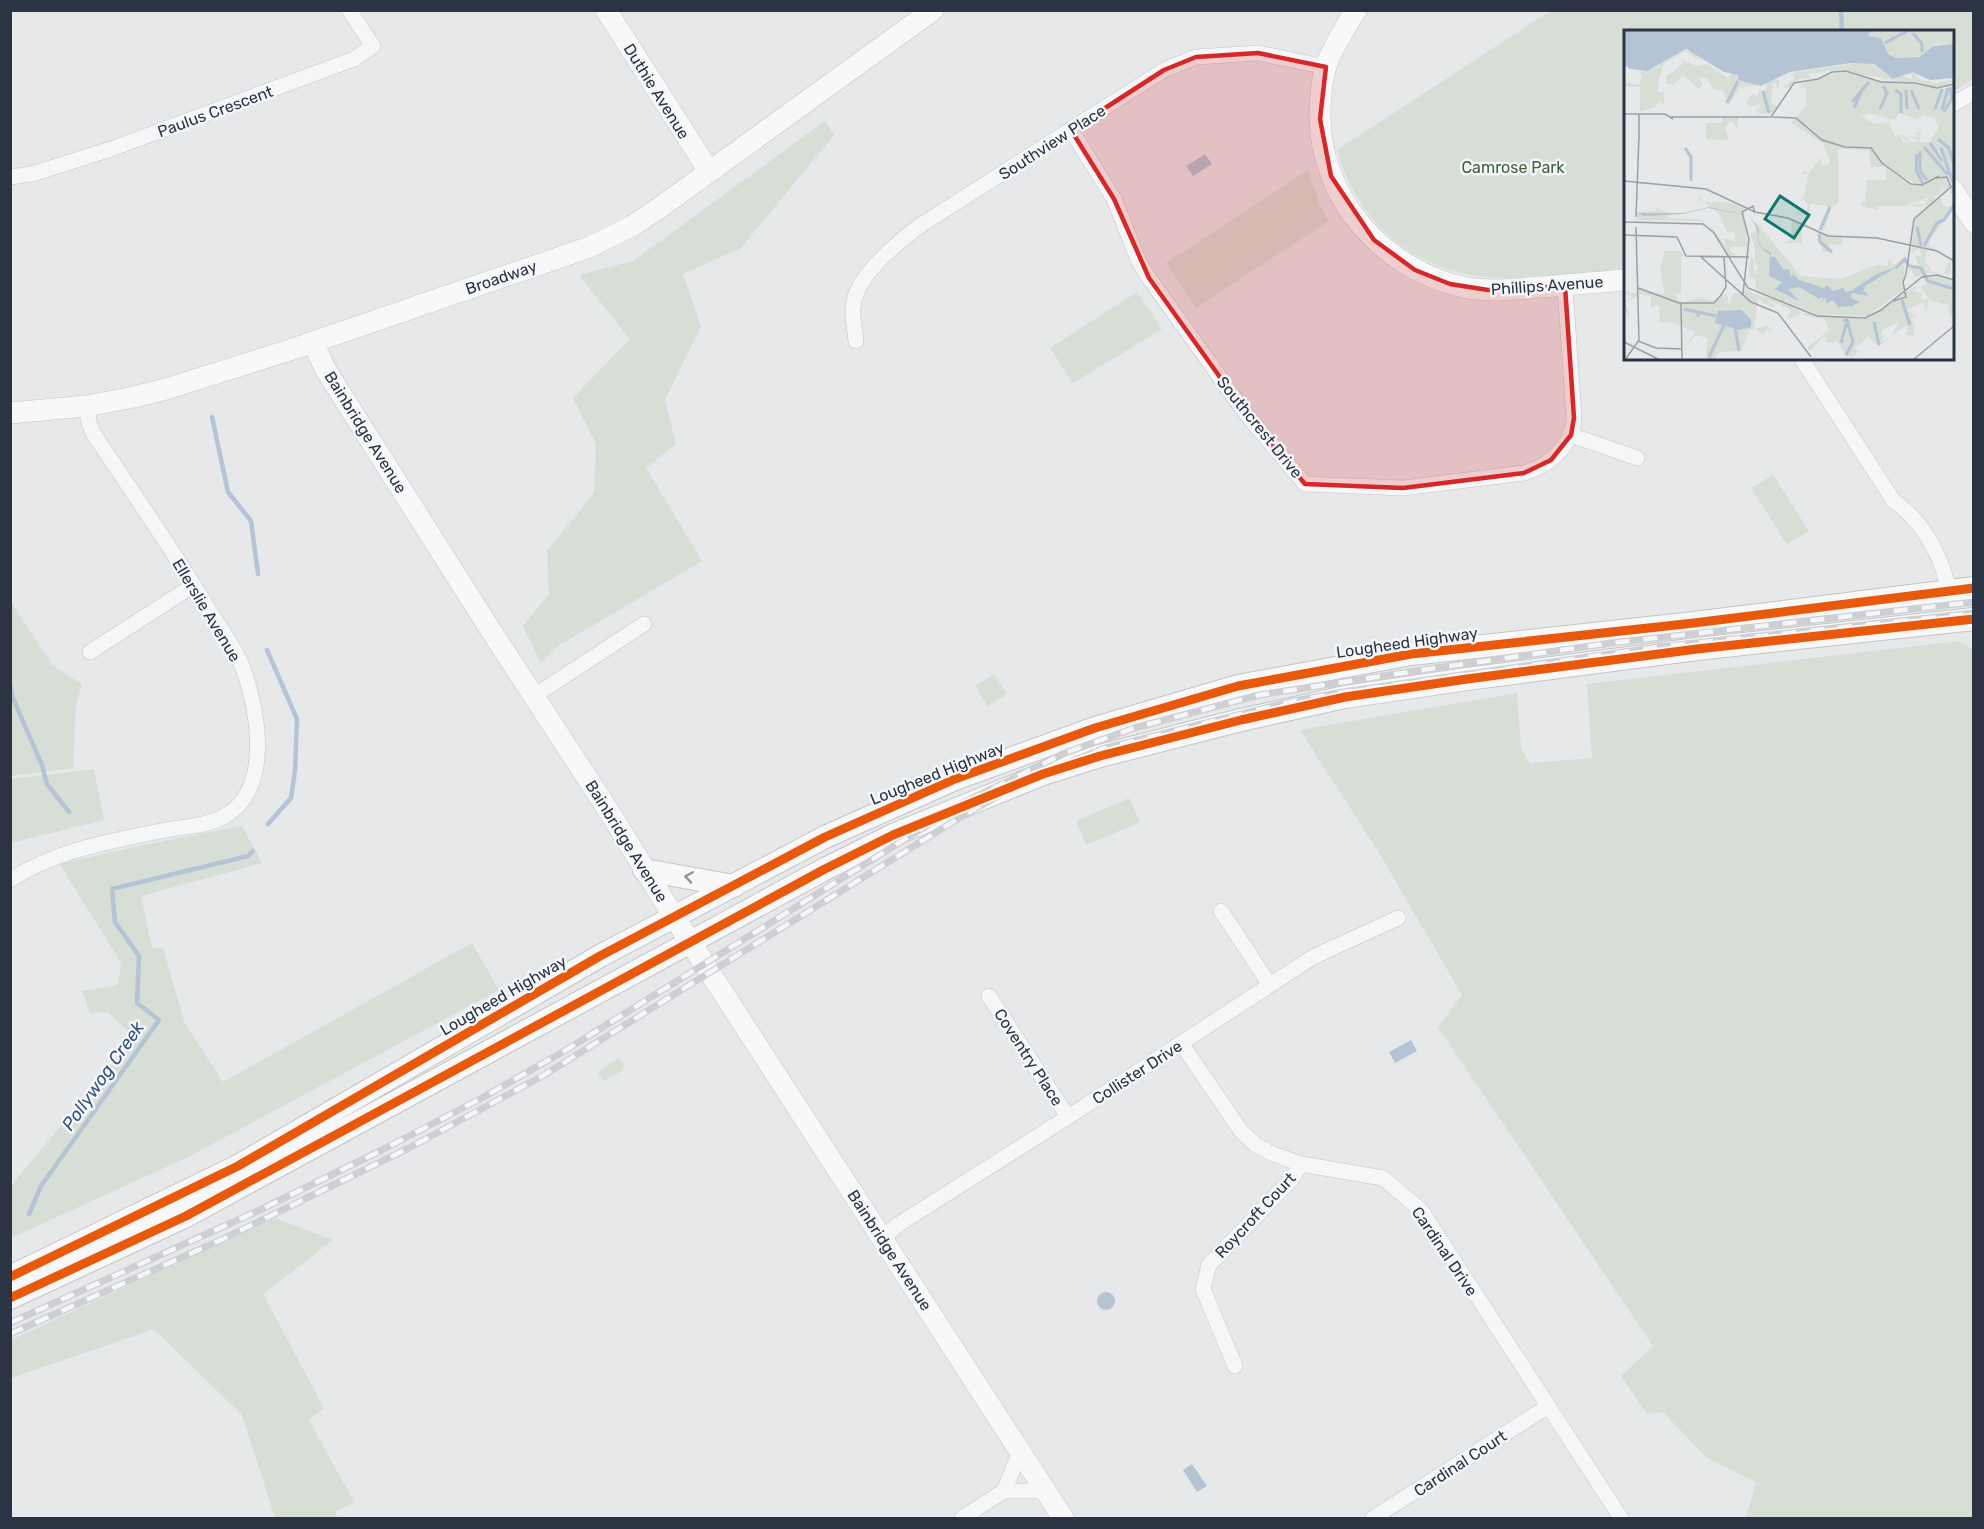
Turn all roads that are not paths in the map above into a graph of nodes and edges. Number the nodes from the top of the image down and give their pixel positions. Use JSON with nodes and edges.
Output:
{"nodes":[{"id":1,"x":349,"y":10,"type":"edge"},
{"id":2,"x":606,"y":10,"type":"edge"},
{"id":3,"x":933,"y":10,"type":"edge"},
{"id":4,"x":1356,"y":10,"type":"edge"},
{"id":5,"x":1326,"y":67,"type":"junction"},
{"id":6,"x":1974,"y":92,"type":"edge"},
{"id":7,"x":1954,"y":104,"type":"edge"},
{"id":8,"x":1071,"y":130,"type":"junction"},
{"id":9,"x":709,"y":171,"type":"junction"},
{"id":10,"x":10,"y":177,"type":"edge"},
{"id":11,"x":1954,"y":191,"type":"edge"},
{"id":12,"x":1974,"y":222,"type":"edge"},
{"id":13,"x":1624,"y":280,"type":"edge"},
{"id":14,"x":1565,"y":286,"type":"junction"},
{"id":15,"x":856,"y":341,"type":"dead end"},
{"id":16,"x":313,"y":343,"type":"junction"},
{"id":17,"x":1803,"y":360,"type":"edge"},
{"id":18,"x":87,"y":406,"type":"junction"},
{"id":19,"x":10,"y":413,"type":"edge"},
{"id":20,"x":1571,"y":435,"type":"junction"},
{"id":21,"x":1637,"y":458,"type":"dead end"},
{"id":22,"x":194,"y":585,"type":"junction"},
{"id":23,"x":1974,"y":588,"type":"edge"},
{"id":24,"x":1948,"y":591,"type":"junction"},
{"id":25,"x":1974,"y":619,"type":"edge"},
{"id":26,"x":644,"y":624,"type":"dead end"},
{"id":27,"x":90,"y":652,"type":"dead end"},
{"id":28,"x":534,"y":696,"type":"junction"},
{"id":29,"x":644,"y":870,"type":"junction"},
{"id":30,"x":10,"y":880,"type":"edge"},
{"id":31,"x":734,"y":886,"type":"junction"},
{"id":32,"x":1221,"y":911,"type":"dead end"},
{"id":33,"x":674,"y":918,"type":"junction"},
{"id":34,"x":1398,"y":918,"type":"dead end"},
{"id":35,"x":690,"y":943,"type":"junction"},
{"id":36,"x":1270,"y":985,"type":"junction"},
{"id":37,"x":989,"y":996,"type":"dead end"},
{"id":38,"x":1181,"y":1043,"type":"junction"},
{"id":39,"x":1068,"y":1118,"type":"junction"},
{"id":40,"x":1301,"y":1164,"type":"junction"},
{"id":41,"x":883,"y":1238,"type":"junction"},
{"id":42,"x":10,"y":1277,"type":"edge"},
{"id":43,"x":10,"y":1298,"type":"edge"},
{"id":44,"x":1235,"y":1366,"type":"dead end"},
{"id":45,"x":1547,"y":1407,"type":"junction"},
{"id":46,"x":1020,"y":1451,"type":"junction"},
{"id":47,"x":1004,"y":1491,"type":"junction"},
{"id":48,"x":1046,"y":1491,"type":"junction"},
{"id":49,"x":962,"y":1518,"type":"edge"},
{"id":50,"x":1063,"y":1518,"type":"edge"},
{"id":51,"x":1373,"y":1518,"type":"edge"},
{"id":52,"x":1621,"y":1518,"type":"edge"}],
"edges":[{"from":1,"to":10,"type":"street","name":"Paulus Crescent"},
{"from":2,"to":9,"type":"street","name":"Duthie Avenue"},
{"from":3,"to":9,"type":"street","name":"Broadway"},
{"from":4,"to":5,"type":"street","name":"Phillips Avenue"},
{"from":5,"to":8,"type":"street","name":"Southview Place"},
{"from":5,"to":14,"type":"street","name":"Phillips Avenue"},
{"from":6,"to":7,"type":"street"},
{"from":8,"to":15,"type":"street","name":"Southview Place"},
{"from":8,"to":20,"type":"street","name":"Southcrest Drive"},
{"from":9,"to":16,"type":"street","name":"Broadway"},
{"from":11,"to":12,"type":"street"},
{"from":13,"to":14,"type":"street","name":"Phillips Avenue"},
{"from":14,"to":20,"type":"street"},
{"from":16,"to":18,"type":"street","name":"Broadway"},
{"from":16,"to":28,"type":"street","name":"Bainbridge Avenue"},
{"from":17,"to":24,"type":"street"},
{"from":18,"to":19,"type":"street","name":"Broadway"},
{"from":18,"to":22,"type":"street","name":"Ellerslie Avenue"},
{"from":20,"to":21,"type":"street"},
{"from":22,"to":27,"type":"street"},
{"from":22,"to":30,"type":"street","name":"Ellerslie Avenue"},
{"from":23,"to":24,"type":"main road","name":"Lougheed Highway"},
{"from":24,"to":31,"type":"main road","name":"Lougheed Highway"},
{"from":25,"to":35,"type":"main road"},
{"from":26,"to":28,"type":"street"},
{"from":28,"to":29,"type":"street","name":"Bainbridge Avenue"},
{"from":31,"to":29,"type":"main road","one_way":true},
{"from":29,"to":33,"type":"street","name":"Bainbridge Avenue"},
{"from":31,"to":33,"type":"main road","name":"Lougheed Highway"},
{"from":32,"to":36,"type":"street"},
{"from":33,"to":35,"type":"street","name":"Bainbridge Avenue"},
{"from":33,"to":42,"type":"main road","name":"Lougheed Highway"},
{"from":34,"to":36,"type":"street","name":"Collister Drive"},
{"from":35,"to":41,"type":"street","name":"Bainbridge Avenue"},
{"from":35,"to":43,"type":"main road"},
{"from":36,"to":38,"type":"street","name":"Collister Drive"},
{"from":37,"to":39,"type":"street","name":"Coventry Place"},
{"from":38,"to":39,"type":"street","name":"Collister Drive"},
{"from":38,"to":40,"type":"street","name":"Cardinal Drive"},
{"from":39,"to":41,"type":"street","name":"Collister Drive"},
{"from":40,"to":44,"type":"street","name":"Roycroft Court"},
{"from":40,"to":45,"type":"street","name":"Cardinal Drive"},
{"from":41,"to":46,"type":"street","name":"Bainbridge Avenue"},
{"from":45,"to":51,"type":"street","name":"Cardinal Court"},
{"from":45,"to":52,"type":"street","name":"Cardinal Drive"},
{"from":46,"to":47,"type":"street"},
{"from":46,"to":48,"type":"street","name":"Bainbridge Avenue"},
{"from":47,"to":48,"type":"street"},
{"from":47,"to":49,"type":"street"},
{"from":48,"to":50,"type":"street","name":"Bainbridge Avenue"}]}
